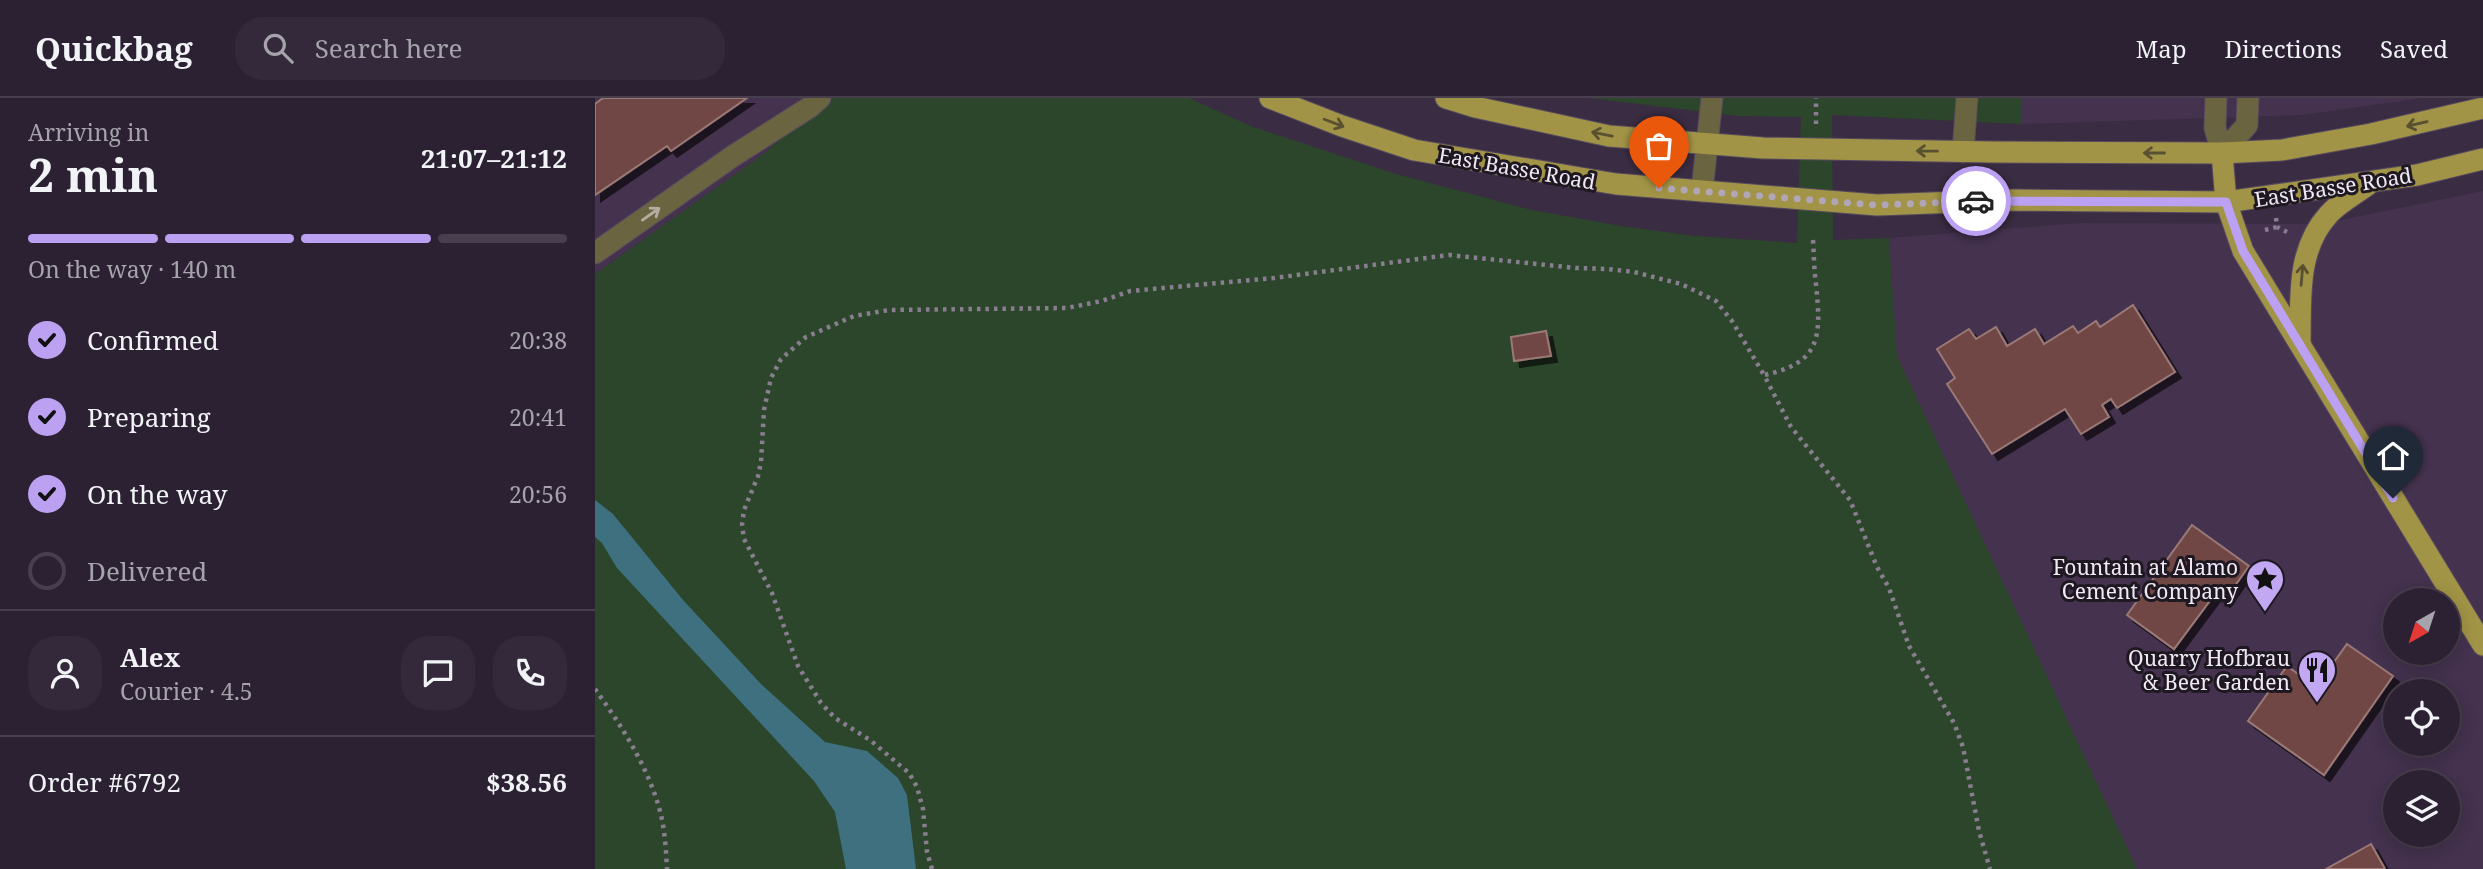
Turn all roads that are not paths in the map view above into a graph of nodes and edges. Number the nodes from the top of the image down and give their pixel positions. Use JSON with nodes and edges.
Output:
{"nodes":[{"id":1,"x":820,"y":98,"type":"edge"},
{"id":2,"x":1270,"y":98,"type":"edge"},
{"id":3,"x":1446,"y":98,"type":"edge"},
{"id":4,"x":1712,"y":98,"type":"edge"},
{"id":5,"x":1967,"y":98,"type":"edge"},
{"id":6,"x":2216,"y":98,"type":"edge"},
{"id":7,"x":2248,"y":98,"type":"edge"},
{"id":8,"x":2483,"y":108,"type":"edge"},
{"id":9,"x":1706,"y":144,"type":"junction"},
{"id":10,"x":1963,"y":152,"type":"junction"},
{"id":11,"x":2222,"y":153,"type":"junction"},
{"id":12,"x":2483,"y":159,"type":"edge"},
{"id":13,"x":2372,"y":183,"type":"junction"},
{"id":14,"x":1702,"y":191,"type":"junction"},
{"id":15,"x":2226,"y":202,"type":"junction"},
{"id":16,"x":595,"y":253,"type":"edge"},
{"id":17,"x":2299,"y":344,"type":"junction"},
{"id":18,"x":2483,"y":645,"type":"edge"}],
"edges":[{"from":16,"to":1,"type":"lane","one_way":true},
{"from":2,"to":14,"type":"main road","name":"East Basse Road","one_way":true},
{"from":9,"to":3,"type":"main road","one_way":true},
{"from":4,"to":9,"type":"lane"},
{"from":5,"to":10,"type":"lane"},
{"from":6,"to":11,"type":"lane"},
{"from":7,"to":11,"type":"lane"},
{"from":8,"to":11,"type":"main road","one_way":true},
{"from":10,"to":9,"type":"main road","one_way":true},
{"from":9,"to":14,"type":"lane"},
{"from":11,"to":10,"type":"main road","one_way":true},
{"from":11,"to":15,"type":"main road"},
{"from":12,"to":13,"type":"main road","name":"East Basse Road"},
{"from":13,"to":15,"type":"main road","name":"East Basse Road"},
{"from":17,"to":13,"type":"main road","one_way":true},
{"from":14,"to":15,"type":"main road","name":"East Basse Road"},
{"from":15,"to":17,"type":"main road"},
{"from":17,"to":18,"type":"main road"}]}
